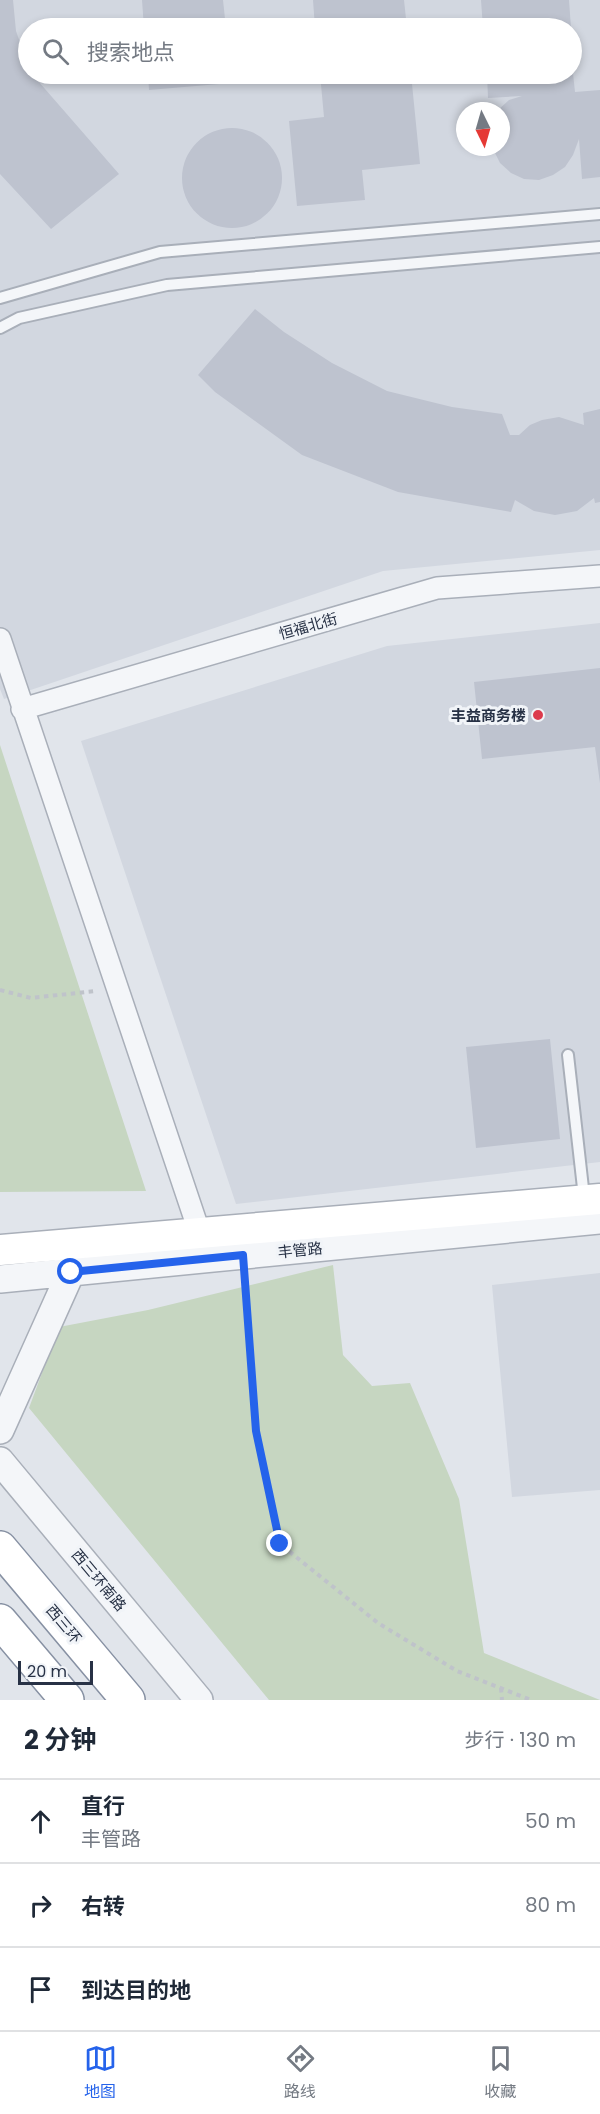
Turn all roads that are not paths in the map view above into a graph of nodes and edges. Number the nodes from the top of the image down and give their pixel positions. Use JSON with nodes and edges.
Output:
{"nodes":[{"id":1,"x":600,"y":214,"type":"edge"},
{"id":2,"x":600,"y":247,"type":"edge"},
{"id":3,"x":0,"y":298,"type":"edge"},
{"id":4,"x":0,"y":328,"type":"edge"},
{"id":5,"x":600,"y":576,"type":"edge"},
{"id":6,"x":0,"y":639,"type":"edge"},
{"id":7,"x":22,"y":709,"type":"junction"},
{"id":8,"x":568,"y":1055,"type":"dead end"},
{"id":9,"x":595,"y":1206,"type":"edge"},
{"id":10,"x":200,"y":1234,"type":"junction"},
{"id":11,"x":0,"y":1250,"type":"edge"},
{"id":12,"x":71,"y":1272,"type":"junction"},
{"id":13,"x":0,"y":1279,"type":"edge"},
{"id":14,"x":0,"y":1430,"type":"edge"},
{"id":15,"x":0,"y":1461,"type":"edge"},
{"id":16,"x":0,"y":1548,"type":"edge"},
{"id":17,"x":0,"y":1621,"type":"edge"},
{"id":18,"x":67,"y":1700,"type":"edge"},
{"id":19,"x":128,"y":1700,"type":"edge"},
{"id":20,"x":199,"y":1700,"type":"edge"}],
"edges":[{"from":1,"to":3,"type":"lane"},
{"from":2,"to":4,"type":"lane"},
{"from":5,"to":7,"type":"street","name":"恒福北街"},
{"from":6,"to":7,"type":"street"},
{"from":7,"to":10,"type":"street"},
{"from":8,"to":9,"type":"lane"},
{"from":9,"to":10,"type":"main road","name":"丰管路"},
{"from":9,"to":12,"type":"street","name":"丰管路"},
{"from":10,"to":11,"type":"main road","name":"丰管路"},
{"from":12,"to":13,"type":"street","name":"丰管路"},
{"from":12,"to":14,"type":"street"},
{"from":15,"to":20,"type":"street","name":"西三环南路"},
{"from":16,"to":19,"type":"highway","name":"西三环"},
{"from":17,"to":18,"type":"highway"}]}
